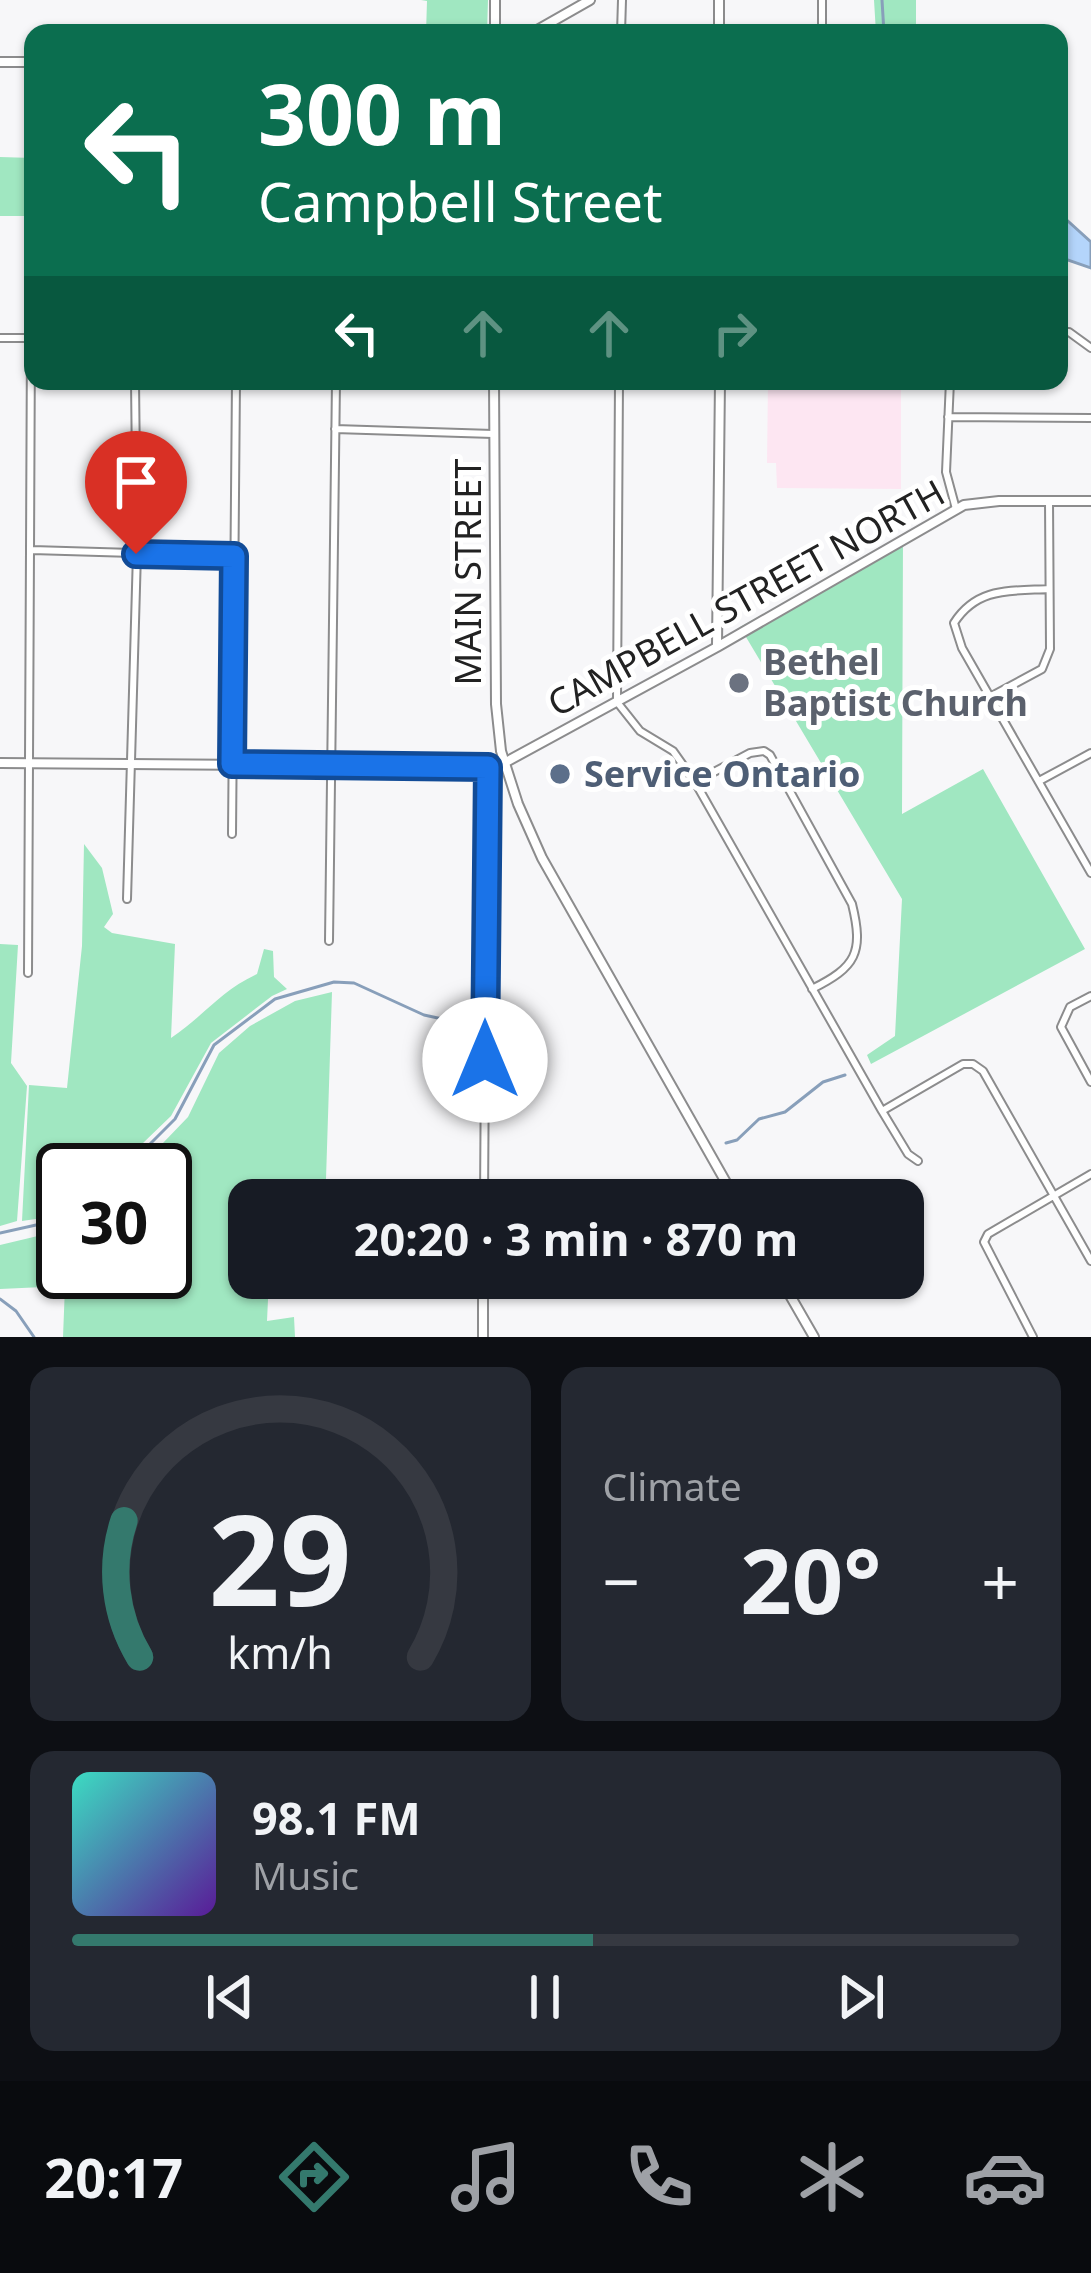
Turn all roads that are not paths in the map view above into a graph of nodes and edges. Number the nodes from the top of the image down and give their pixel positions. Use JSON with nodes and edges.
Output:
{"nodes":[{"id":1,"x":590,"y":0,"type":"edge"},
{"id":2,"x":548,"y":24,"type":"edge"},
{"id":3,"x":32,"y":390,"type":"edge"},
{"id":4,"x":135,"y":390,"type":"edge"},
{"id":5,"x":236,"y":390,"type":"edge"},
{"id":6,"x":336,"y":390,"type":"edge"},
{"id":7,"x":494,"y":390,"type":"edge"},
{"id":8,"x":619,"y":390,"type":"edge"},
{"id":9,"x":720,"y":390,"type":"edge"},
{"id":10,"x":950,"y":390,"type":"edge"},
{"id":11,"x":948,"y":417,"type":"junction"},
{"id":12,"x":1091,"y":418,"type":"edge"},
{"id":13,"x":335,"y":429,"type":"junction"},
{"id":14,"x":494,"y":434,"type":"junction"},
{"id":15,"x":1049,"y":501,"type":"junction"},
{"id":16,"x":1091,"y":501,"type":"edge"},
{"id":17,"x":956,"y":509,"type":"junction"},
{"id":18,"x":32,"y":550,"type":"junction"},
{"id":19,"x":136,"y":554,"type":"junction"},
{"id":20,"x":234,"y":556,"type":"junction"},
{"id":21,"x":1049,"y":589,"type":"junction"},
{"id":22,"x":717,"y":647,"type":"junction"},
{"id":23,"x":990,"y":697,"type":"junction"},
{"id":24,"x":617,"y":702,"type":"junction"},
{"id":25,"x":1091,"y":754,"type":"edge"},
{"id":26,"x":131,"y":762,"type":"junction"},
{"id":27,"x":506,"y":762,"type":"junction"},
{"id":28,"x":0,"y":763,"type":"edge"},
{"id":29,"x":32,"y":764,"type":"junction"},
{"id":30,"x":232,"y":764,"type":"junction"},
{"id":31,"x":332,"y":766,"type":"junction"},
{"id":32,"x":488,"y":767,"type":"junction"},
{"id":33,"x":1040,"y":781,"type":"junction"},
{"id":34,"x":695,"y":782,"type":"junction"},
{"id":35,"x":232,"y":835,"type":"dead end"},
{"id":36,"x":1091,"y":873,"type":"edge"},
{"id":37,"x":127,"y":899,"type":"dead end"},
{"id":38,"x":328,"y":941,"type":"dead end"},
{"id":39,"x":28,"y":973,"type":"dead end"},
{"id":40,"x":812,"y":989,"type":"junction"},
{"id":41,"x":1091,"y":996,"type":"edge"},
{"id":42,"x":1091,"y":1082,"type":"edge"},
{"id":43,"x":882,"y":1111,"type":"junction"},
{"id":44,"x":918,"y":1161,"type":"dead end"},
{"id":45,"x":1091,"y":1174,"type":"edge"},
{"id":46,"x":484,"y":1179,"type":"edge"},
{"id":47,"x":724,"y":1179,"type":"edge"},
{"id":48,"x":1053,"y":1194,"type":"junction"},
{"id":49,"x":1091,"y":1261,"type":"edge"},
{"id":50,"x":483,"y":1299,"type":"edge"},
{"id":51,"x":792,"y":1299,"type":"edge"},
{"id":52,"x":483,"y":1337,"type":"edge"},
{"id":53,"x":814,"y":1337,"type":"edge"},
{"id":54,"x":1034,"y":1337,"type":"edge"}],
"edges":[{"from":1,"to":2,"type":"street"},
{"from":3,"to":18,"type":"street"},
{"from":4,"to":19,"type":"street"},
{"from":5,"to":20,"type":"street"},
{"from":6,"to":13,"type":"street"},
{"from":7,"to":14,"type":"street","name":"MAIN STREET"},
{"from":8,"to":24,"type":"street"},
{"from":9,"to":22,"type":"street"},
{"from":10,"to":11,"type":"street"},
{"from":11,"to":12,"type":"street"},
{"from":11,"to":17,"type":"street"},
{"from":13,"to":14,"type":"street"},
{"from":13,"to":31,"type":"street"},
{"from":14,"to":27,"type":"street","name":"MAIN STREET"},
{"from":15,"to":16,"type":"street","name":"CAMPBELL STREET NORTH"},
{"from":15,"to":17,"type":"street","name":"CAMPBELL STREET NORTH"},
{"from":15,"to":21,"type":"street"},
{"from":17,"to":22,"type":"street","name":"CAMPBELL STREET NORTH"},
{"from":18,"to":19,"type":"street"},
{"from":18,"to":29,"type":"street"},
{"from":19,"to":20,"type":"street"},
{"from":19,"to":26,"type":"street"},
{"from":20,"to":30,"type":"street"},
{"from":21,"to":23,"type":"street"},
{"from":21,"to":23,"type":"street"},
{"from":22,"to":24,"type":"street","name":"CAMPBELL STREET NORTH"},
{"from":23,"to":33,"type":"street"},
{"from":24,"to":27,"type":"street","name":"CAMPBELL STREET NORTH"},
{"from":24,"to":34,"type":"street"},
{"from":25,"to":33,"type":"street"},
{"from":26,"to":29,"type":"street","name":"CAMPBELL STREET NORTH"},
{"from":26,"to":30,"type":"street","name":"CAMPBELL STREET NORTH"},
{"from":26,"to":37,"type":"street"},
{"from":27,"to":32,"type":"street","name":"CAMPBELL STREET NORTH"},
{"from":27,"to":47,"type":"street","name":"MAIN STREET"},
{"from":28,"to":29,"type":"street","name":"CAMPBELL STREET NORTH"},
{"from":29,"to":39,"type":"street"},
{"from":30,"to":31,"type":"street","name":"CAMPBELL STREET NORTH"},
{"from":30,"to":35,"type":"street"},
{"from":31,"to":32,"type":"street","name":"CAMPBELL STREET NORTH"},
{"from":31,"to":38,"type":"street"},
{"from":32,"to":46,"type":"street"},
{"from":33,"to":36,"type":"street"},
{"from":34,"to":40,"type":"street"},
{"from":34,"to":40,"type":"street"},
{"from":40,"to":43,"type":"street"},
{"from":41,"to":42,"type":"street"},
{"from":43,"to":44,"type":"street"},
{"from":43,"to":48,"type":"street"},
{"from":45,"to":48,"type":"street"},
{"from":48,"to":49,"type":"street"},
{"from":48,"to":54,"type":"street"},
{"from":50,"to":52,"type":"street"},
{"from":51,"to":53,"type":"street"}]}
